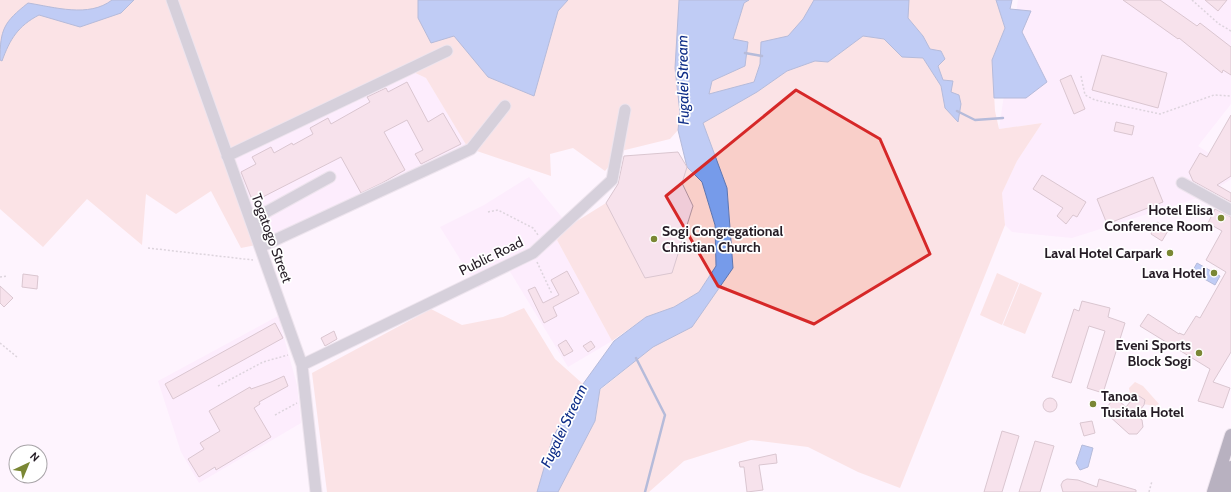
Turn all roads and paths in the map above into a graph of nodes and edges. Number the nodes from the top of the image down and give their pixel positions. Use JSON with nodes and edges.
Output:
{"nodes":[{"id":1,"x":172,"y":0,"type":"edge"},
{"id":2,"x":1192,"y":0,"type":"edge"},
{"id":3,"x":1231,"y":31,"type":"edge"},
{"id":4,"x":447,"y":51,"type":"dead end"},
{"id":5,"x":1081,"y":76,"type":"dead end"},
{"id":6,"x":1231,"y":96,"type":"edge"},
{"id":7,"x":505,"y":106,"type":"dead end"},
{"id":8,"x":626,"y":110,"type":"dead end"},
{"id":9,"x":227,"y":156,"type":"junction"},
{"id":10,"x":330,"y":178,"type":"dead end"},
{"id":11,"x":1182,"y":183,"type":"dead end"},
{"id":12,"x":1231,"y":210,"type":"edge"},
{"id":13,"x":488,"y":212,"type":"dead end"},
{"id":14,"x":543,"y":243,"type":"junction"},
{"id":15,"x":264,"y":246,"type":"junction"},
{"id":16,"x":148,"y":248,"type":"dead end"},
{"id":17,"x":533,"y":253,"type":"junction"},
{"id":18,"x":265,"y":262,"type":"junction"},
{"id":19,"x":7,"y":276,"type":"dead end"},
{"id":20,"x":0,"y":277,"type":"edge"},
{"id":21,"x":552,"y":294,"type":"dead end"},
{"id":22,"x":0,"y":343,"type":"edge"},
{"id":23,"x":298,"y":353,"type":"junction"},
{"id":24,"x":17,"y":356,"type":"dead end"},
{"id":25,"x":302,"y":365,"type":"junction"},
{"id":26,"x":218,"y":386,"type":"dead end"},
{"id":27,"x":306,"y":398,"type":"junction"},
{"id":28,"x":275,"y":415,"type":"dead end"},
{"id":29,"x":1231,"y":435,"type":"edge"},
{"id":30,"x":1231,"y":467,"type":"edge"},
{"id":31,"x":1152,"y":481,"type":"dead end"},
{"id":32,"x":316,"y":492,"type":"edge"},
{"id":33,"x":1149,"y":492,"type":"edge"},
{"id":34,"x":1213,"y":492,"type":"edge"},
{"id":35,"x":1226,"y":492,"type":"edge"}],
"edges":[{"from":1,"to":9,"type":"street","name":"Togatogo Street"},
{"from":2,"to":3,"type":"path"},
{"from":4,"to":9,"type":"street"},
{"from":5,"to":6,"type":"path"},
{"from":7,"to":15,"type":"street"},
{"from":8,"to":14,"type":"street","name":"Public Road"},
{"from":9,"to":15,"type":"street","name":"Togatogo Street"},
{"from":10,"to":15,"type":"street"},
{"from":11,"to":12,"type":"street"},
{"from":13,"to":14,"type":"path"},
{"from":14,"to":17,"type":"street","name":"Public Road"},
{"from":15,"to":18,"type":"street","name":"Togatogo Street"},
{"from":16,"to":18,"type":"path"},
{"from":17,"to":21,"type":"path"},
{"from":17,"to":25,"type":"street","name":"Public Road"},
{"from":18,"to":23,"type":"street","name":"Togatogo Street"},
{"from":19,"to":20,"type":"path"},
{"from":22,"to":24,"type":"path"},
{"from":23,"to":25,"type":"street","name":"Togatogo Street"},
{"from":23,"to":26,"type":"path"},
{"from":25,"to":27,"type":"street","name":"Togatogo Street"},
{"from":27,"to":28,"type":"path"},
{"from":27,"to":32,"type":"street","name":"Togatogo Street"},
{"from":29,"to":34,"type":"main road"},
{"from":30,"to":35,"type":"main road"},
{"from":31,"to":33,"type":"path"}]}
